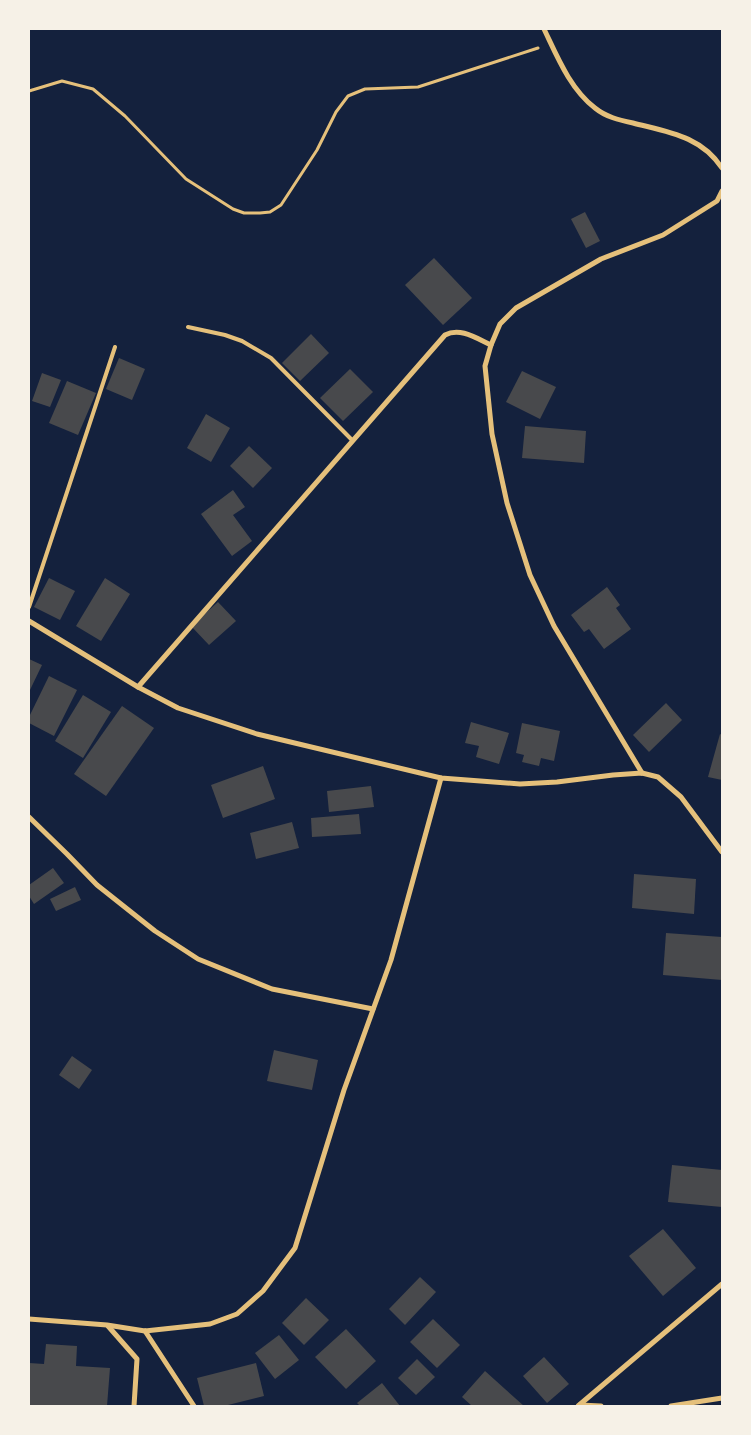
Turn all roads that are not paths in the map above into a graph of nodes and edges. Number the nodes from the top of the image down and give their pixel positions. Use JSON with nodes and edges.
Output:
{"nodes":[{"id":1,"x":544,"y":29,"type":"edge"},
{"id":2,"x":722,"y":168,"type":"edge"},
{"id":3,"x":722,"y":191,"type":"edge"},
{"id":4,"x":188,"y":327,"type":"dead end"},
{"id":5,"x":491,"y":345,"type":"junction"},
{"id":6,"x":115,"y":347,"type":"dead end"},
{"id":7,"x":352,"y":440,"type":"junction"},
{"id":8,"x":29,"y":607,"type":"edge"},
{"id":9,"x":29,"y":621,"type":"edge"},
{"id":10,"x":138,"y":687,"type":"junction"},
{"id":11,"x":642,"y":773,"type":"junction"},
{"id":12,"x":441,"y":778,"type":"junction"},
{"id":13,"x":29,"y":817,"type":"edge"},
{"id":14,"x":722,"y":852,"type":"edge"},
{"id":15,"x":373,"y":1009,"type":"junction"},
{"id":16,"x":722,"y":1284,"type":"edge"},
{"id":17,"x":29,"y":1320,"type":"edge"},
{"id":18,"x":107,"y":1325,"type":"junction"},
{"id":19,"x":145,"y":1331,"type":"junction"},
{"id":20,"x":722,"y":1398,"type":"edge"},
{"id":21,"x":134,"y":1406,"type":"edge"},
{"id":22,"x":194,"y":1406,"type":"edge"},
{"id":23,"x":579,"y":1406,"type":"edge"},
{"id":24,"x":601,"y":1406,"type":"edge"},
{"id":25,"x":671,"y":1406,"type":"edge"}],
"edges":[{"from":1,"to":2,"type":"street"},
{"from":3,"to":5,"type":"street"},
{"from":4,"to":7,"type":"lane"},
{"from":5,"to":7,"type":"street"},
{"from":5,"to":11,"type":"street"},
{"from":6,"to":8,"type":"lane"},
{"from":7,"to":10,"type":"street"},
{"from":9,"to":10,"type":"street"},
{"from":10,"to":12,"type":"street"},
{"from":11,"to":12,"type":"street"},
{"from":11,"to":14,"type":"street"},
{"from":12,"to":15,"type":"street"},
{"from":13,"to":15,"type":"street"},
{"from":15,"to":19,"type":"street"},
{"from":16,"to":23,"type":"street"},
{"from":17,"to":18,"type":"street"},
{"from":18,"to":19,"type":"street"},
{"from":18,"to":21,"type":"street"},
{"from":19,"to":22,"type":"street"},
{"from":20,"to":25,"type":"street"},
{"from":23,"to":24,"type":"street"}]}
